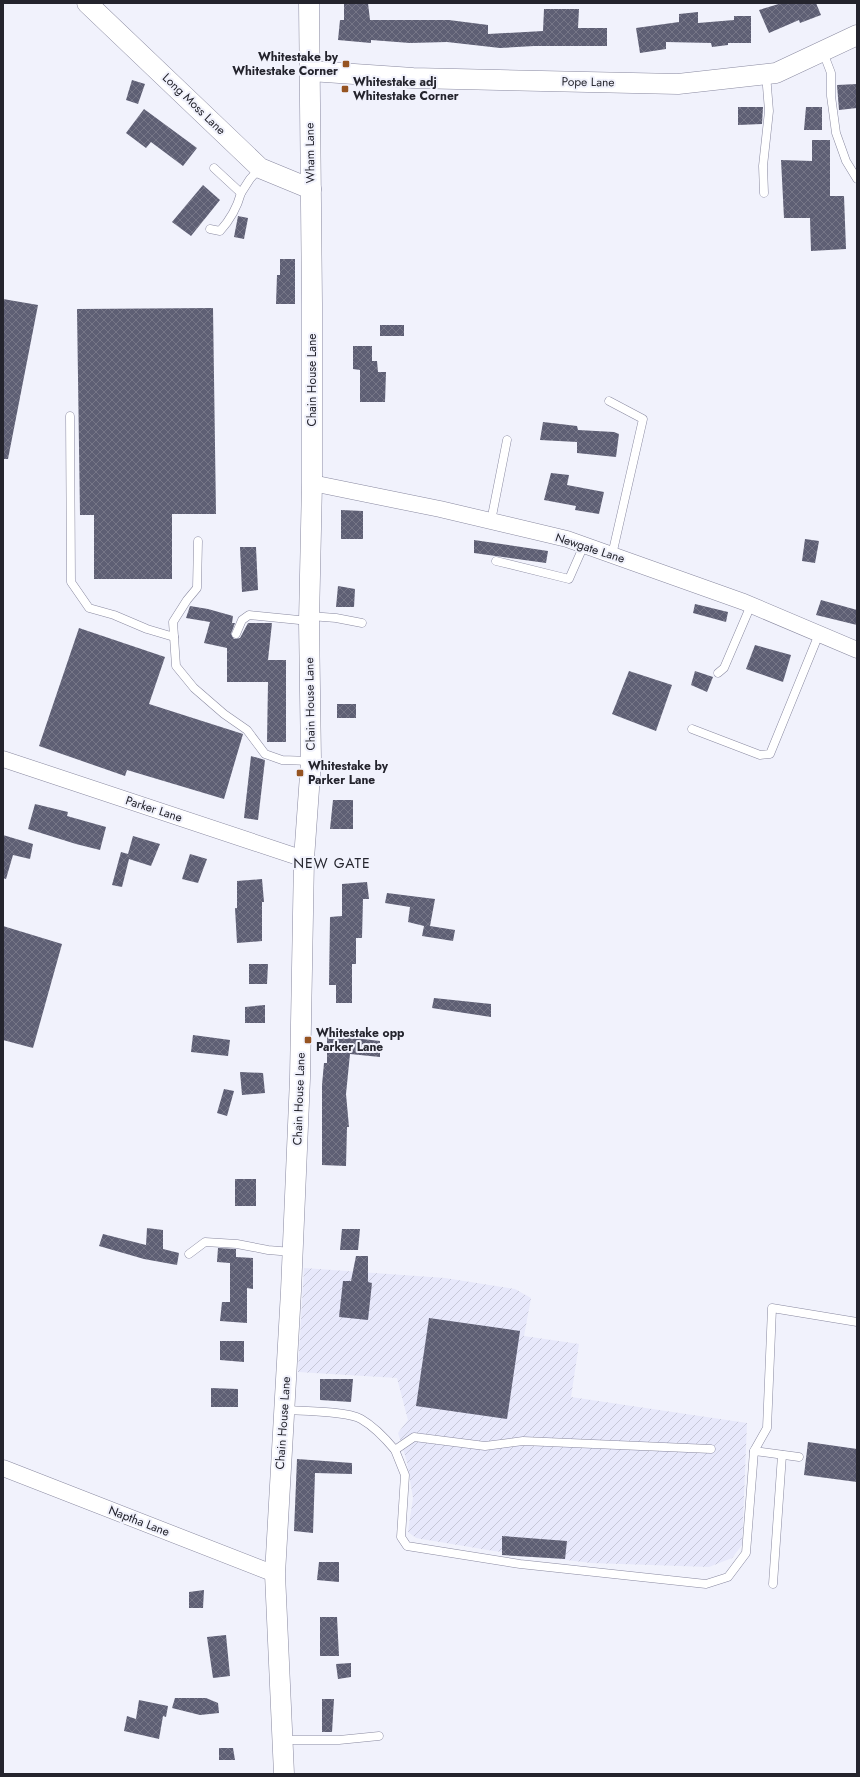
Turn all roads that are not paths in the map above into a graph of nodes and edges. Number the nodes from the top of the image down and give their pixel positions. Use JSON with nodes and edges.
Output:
{"nodes":[{"id":1,"x":87,"y":3,"type":"edge"},
{"id":2,"x":309,"y":3,"type":"edge"},
{"id":3,"x":857,"y":35,"type":"edge"},
{"id":4,"x":823,"y":51,"type":"junction"},
{"id":5,"x":310,"y":71,"type":"junction"},
{"id":6,"x":766,"y":74,"type":"junction"},
{"id":7,"x":214,"y":168,"type":"dead end"},
{"id":8,"x":260,"y":168,"type":"junction"},
{"id":9,"x":857,"y":179,"type":"edge"},
{"id":10,"x":311,"y":189,"type":"junction"},
{"id":11,"x":241,"y":193,"type":"junction"},
{"id":12,"x":764,"y":193,"type":"dead end"},
{"id":13,"x":210,"y":229,"type":"dead end"},
{"id":14,"x":312,"y":304,"type":"joint"},
{"id":15,"x":609,"y":401,"type":"dead end"},
{"id":16,"x":70,"y":416,"type":"dead end"},
{"id":17,"x":507,"y":440,"type":"dead end"},
{"id":18,"x":312,"y":483,"type":"junction"},
{"id":19,"x":492,"y":521,"type":"junction"},
{"id":20,"x":198,"y":541,"type":"dead end"},
{"id":21,"x":584,"y":545,"type":"junction"},
{"id":22,"x":612,"y":555,"type":"junction"},
{"id":23,"x":496,"y":561,"type":"dead end"},
{"id":24,"x":751,"y":605,"type":"junction"},
{"id":25,"x":309,"y":618,"type":"junction"},
{"id":26,"x":362,"y":623,"type":"dead end"},
{"id":27,"x":236,"y":634,"type":"dead end"},
{"id":28,"x":819,"y":634,"type":"junction"},
{"id":29,"x":174,"y":637,"type":"junction"},
{"id":30,"x":857,"y":650,"type":"edge"},
{"id":31,"x":718,"y":673,"type":"dead end"},
{"id":32,"x":692,"y":729,"type":"dead end"},
{"id":33,"x":3,"y":759,"type":"edge"},
{"id":34,"x":311,"y":760,"type":"junction"},
{"id":35,"x":304,"y":859,"type":"junction"},
{"id":36,"x":292,"y":1252,"type":"junction"},
{"id":37,"x":189,"y":1254,"type":"dead end"},
{"id":38,"x":857,"y":1322,"type":"edge"},
{"id":39,"x":284,"y":1410,"type":"junction"},
{"id":40,"x":711,"y":1449,"type":"dead end"},
{"id":41,"x":395,"y":1450,"type":"junction"},
{"id":42,"x":754,"y":1451,"type":"junction"},
{"id":43,"x":782,"y":1455,"type":"junction"},
{"id":44,"x":799,"y":1457,"type":"dead end"},
{"id":45,"x":3,"y":1468,"type":"edge"},
{"id":46,"x":275,"y":1574,"type":"junction"},
{"id":47,"x":773,"y":1584,"type":"dead end"},
{"id":48,"x":379,"y":1736,"type":"dead end"},
{"id":49,"x":284,"y":1740,"type":"junction"},
{"id":50,"x":284,"y":1774,"type":"edge"}],
"edges":[{"from":1,"to":8,"type":"street","name":"Long Moss Lane"},
{"from":2,"to":5,"type":"street","name":"Wham Lane"},
{"from":3,"to":4,"type":"street","name":"Pope Lane"},
{"from":4,"to":6,"type":"street","name":"Pope Lane"},
{"from":4,"to":9,"type":"lane"},
{"from":5,"to":6,"type":"street","name":"Pope Lane"},
{"from":5,"to":10,"type":"street","name":"Wham Lane"},
{"from":6,"to":12,"type":"lane"},
{"from":7,"to":11,"type":"lane"},
{"from":8,"to":10,"type":"street","name":"Long Moss Lane"},
{"from":8,"to":11,"type":"lane"},
{"from":10,"to":14,"type":"street","name":"Wham Lane"},
{"from":11,"to":13,"type":"lane"},
{"from":14,"to":18,"type":"street","name":"Chain House Lane"},
{"from":15,"to":22,"type":"lane"},
{"from":16,"to":29,"type":"lane"},
{"from":17,"to":19,"type":"lane"},
{"from":18,"to":19,"type":"street","name":"Newgate Lane"},
{"from":18,"to":25,"type":"street","name":"Chain House Lane"},
{"from":19,"to":21,"type":"street","name":"Newgate Lane"},
{"from":20,"to":29,"type":"lane"},
{"from":21,"to":22,"type":"street","name":"Newgate Lane"},
{"from":21,"to":23,"type":"lane"},
{"from":22,"to":24,"type":"street","name":"Newgate Lane"},
{"from":24,"to":28,"type":"street","name":"Newgate Lane"},
{"from":24,"to":31,"type":"lane"},
{"from":25,"to":26,"type":"lane"},
{"from":25,"to":27,"type":"lane"},
{"from":25,"to":34,"type":"street","name":"Chain House Lane"},
{"from":28,"to":30,"type":"street","name":"Newgate Lane"},
{"from":28,"to":32,"type":"lane"},
{"from":29,"to":34,"type":"lane"},
{"from":33,"to":35,"type":"street","name":"Parker Lane"},
{"from":34,"to":35,"type":"street","name":"Chain House Lane"},
{"from":35,"to":36,"type":"street","name":"Chain House Lane"},
{"from":36,"to":37,"type":"lane"},
{"from":36,"to":39,"type":"street","name":"Chain House Lane"},
{"from":38,"to":42,"type":"lane"},
{"from":39,"to":41,"type":"lane"},
{"from":39,"to":46,"type":"street","name":"Chain House Lane"},
{"from":40,"to":41,"type":"lane"},
{"from":41,"to":42,"type":"lane"},
{"from":42,"to":43,"type":"lane"},
{"from":43,"to":44,"type":"lane"},
{"from":43,"to":47,"type":"lane"},
{"from":45,"to":46,"type":"street","name":"Naptha Lane"},
{"from":46,"to":49,"type":"street","name":"Chain House Lane"},
{"from":48,"to":49,"type":"lane"},
{"from":49,"to":50,"type":"street","name":"Chain House Lane"}]}
